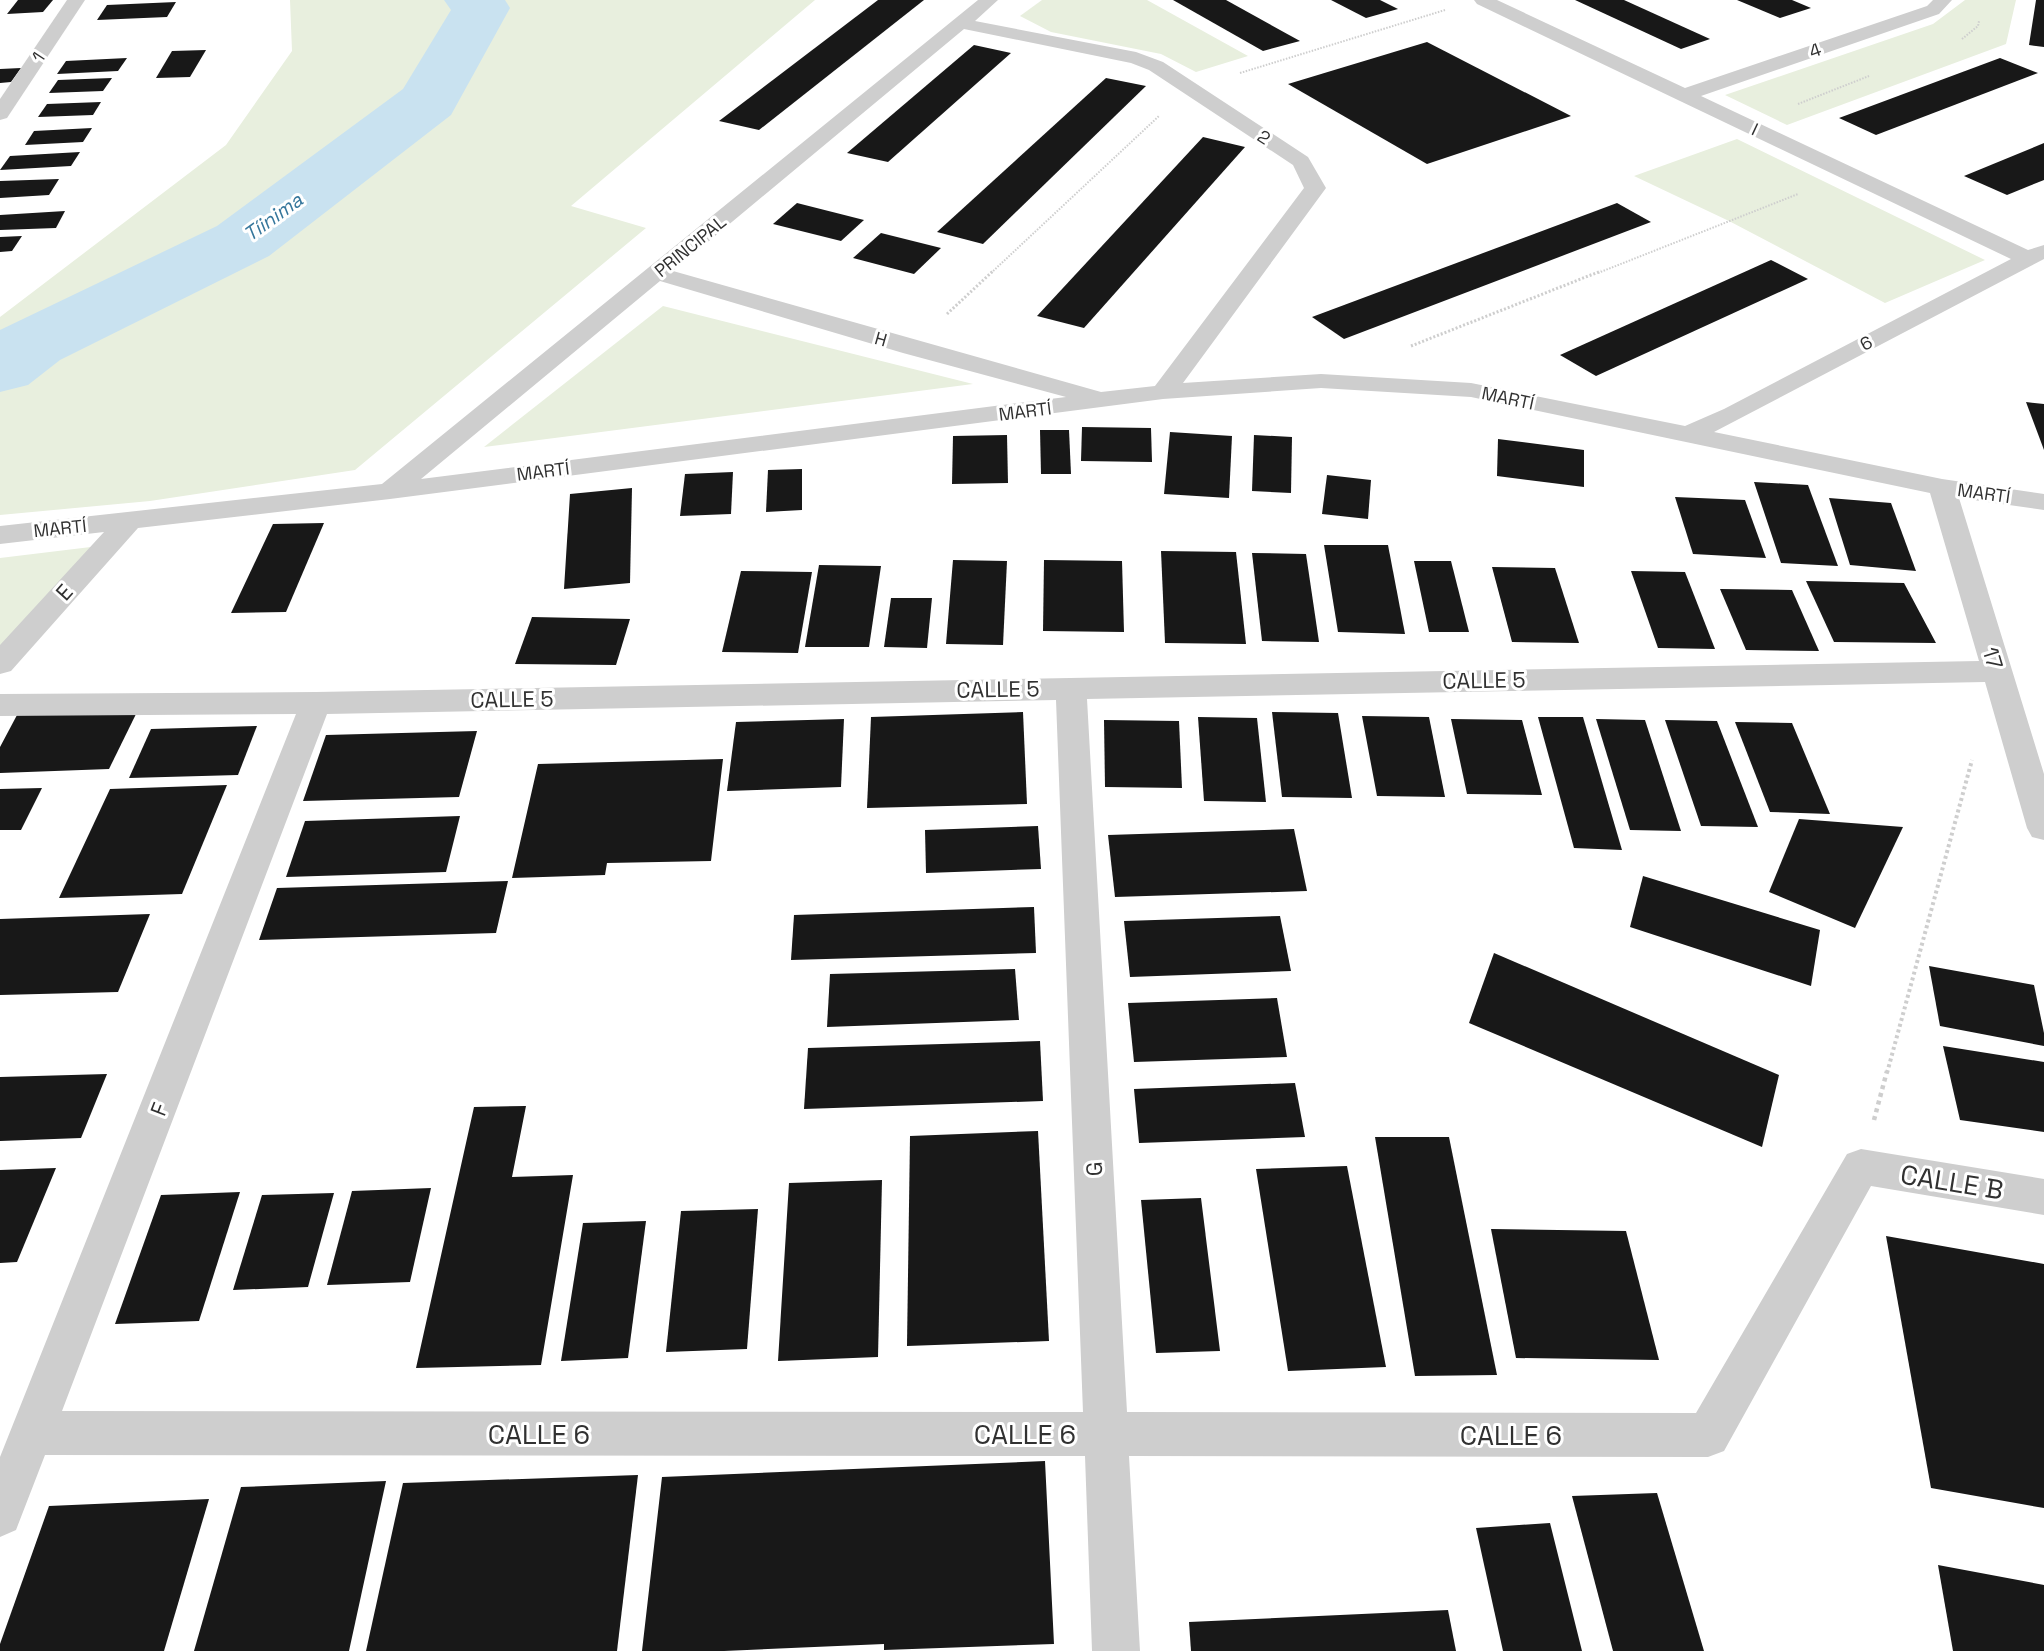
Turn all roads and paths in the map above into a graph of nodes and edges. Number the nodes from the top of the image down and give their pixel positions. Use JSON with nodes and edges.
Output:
{"nodes":[{"id":1,"x":76,"y":0,"type":"edge"},
{"id":2,"x":989,"y":0,"type":"edge"},
{"id":3,"x":1483,"y":0,"type":"edge"},
{"id":4,"x":1943,"y":0,"type":"edge"},
{"id":5,"x":1448,"y":9,"type":"dead end"},
{"id":6,"x":960,"y":23,"type":"junction"},
{"id":7,"x":1188,"y":89,"type":"junction"},
{"id":8,"x":1684,"y":95,"type":"junction"},
{"id":9,"x":0,"y":114,"type":"edge"},
{"id":10,"x":1805,"y":191,"type":"dead end"},
{"id":11,"x":2036,"y":254,"type":"edge"},
{"id":12,"x":657,"y":273,"type":"junction"},
{"id":13,"x":1410,"y":346,"type":"dead end"},
{"id":14,"x":912,"y":348,"type":"junction"},
{"id":15,"x":1163,"y":392,"type":"junction"},
{"id":16,"x":1108,"y":400,"type":"junction"},
{"id":17,"x":1687,"y":435,"type":"junction"},
{"id":18,"x":1941,"y":487,"type":"junction"},
{"id":19,"x":390,"y":491,"type":"junction"},
{"id":20,"x":2044,"y":502,"type":"edge"},
{"id":21,"x":129,"y":521,"type":"junction"},
{"id":22,"x":11,"y":533,"type":"edge"},
{"id":23,"x":0,"y":664,"type":"edge"},
{"id":24,"x":1996,"y":670,"type":"junction"},
{"id":25,"x":1071,"y":688,"type":"junction"},
{"id":26,"x":316,"y":703,"type":"junction"},
{"id":27,"x":0,"y":705,"type":"edge"},
{"id":28,"x":1974,"y":751,"type":"dead end"},
{"id":29,"x":2044,"y":828,"type":"edge"},
{"id":30,"x":1861,"y":1167,"type":"junction"},
{"id":31,"x":2044,"y":1197,"type":"edge"},
{"id":32,"x":33,"y":1433,"type":"junction"},
{"id":33,"x":1106,"y":1434,"type":"junction"},
{"id":34,"x":0,"y":1514,"type":"edge"},
{"id":35,"x":1116,"y":1651,"type":"edge"}],
"edges":[{"from":1,"to":9,"type":"street","name":"1"},
{"from":2,"to":6,"type":"street","name":"PRINCIPAL"},
{"from":3,"to":8,"type":"street","name":"I"},
{"from":4,"to":8,"type":"street","name":"4"},
{"from":5,"to":7,"type":"path"},
{"from":6,"to":7,"type":"street","name":"2"},
{"from":6,"to":12,"type":"street","name":"PRINCIPAL"},
{"from":7,"to":14,"type":"path"},
{"from":7,"to":15,"type":"street","name":"2"},
{"from":8,"to":11,"type":"street","name":"I"},
{"from":10,"to":13,"type":"path"},
{"from":11,"to":17,"type":"street","name":"6"},
{"from":12,"to":14,"type":"street","name":"H"},
{"from":12,"to":19,"type":"street","name":"PRINCIPAL"},
{"from":14,"to":16,"type":"street","name":"H"},
{"from":15,"to":16,"type":"street","name":"MARTÍ"},
{"from":15,"to":17,"type":"street","name":"MARTÍ"},
{"from":16,"to":19,"type":"street","name":"MARTÍ"},
{"from":17,"to":18,"type":"street","name":"MARTÍ"},
{"from":18,"to":20,"type":"street","name":"MARTÍ"},
{"from":18,"to":24,"type":"street","name":"17"},
{"from":19,"to":21,"type":"street","name":"MARTÍ"},
{"from":21,"to":22,"type":"street","name":"MARTÍ"},
{"from":21,"to":23,"type":"street","name":"E"},
{"from":24,"to":25,"type":"street","name":"CALLE 5"},
{"from":24,"to":29,"type":"street","name":"17"},
{"from":25,"to":26,"type":"street","name":"CALLE 5"},
{"from":25,"to":33,"type":"street","name":"G"},
{"from":26,"to":27,"type":"street","name":"CALLE 5"},
{"from":26,"to":32,"type":"street","name":"F"},
{"from":28,"to":30,"type":"path"},
{"from":30,"to":31,"type":"street","name":"CALLE B"},
{"from":30,"to":33,"type":"street","name":"CALLE 6"},
{"from":32,"to":33,"type":"street","name":"CALLE 6"},
{"from":32,"to":34,"type":"street","name":"F"},
{"from":33,"to":35,"type":"street","name":"G"}]}
